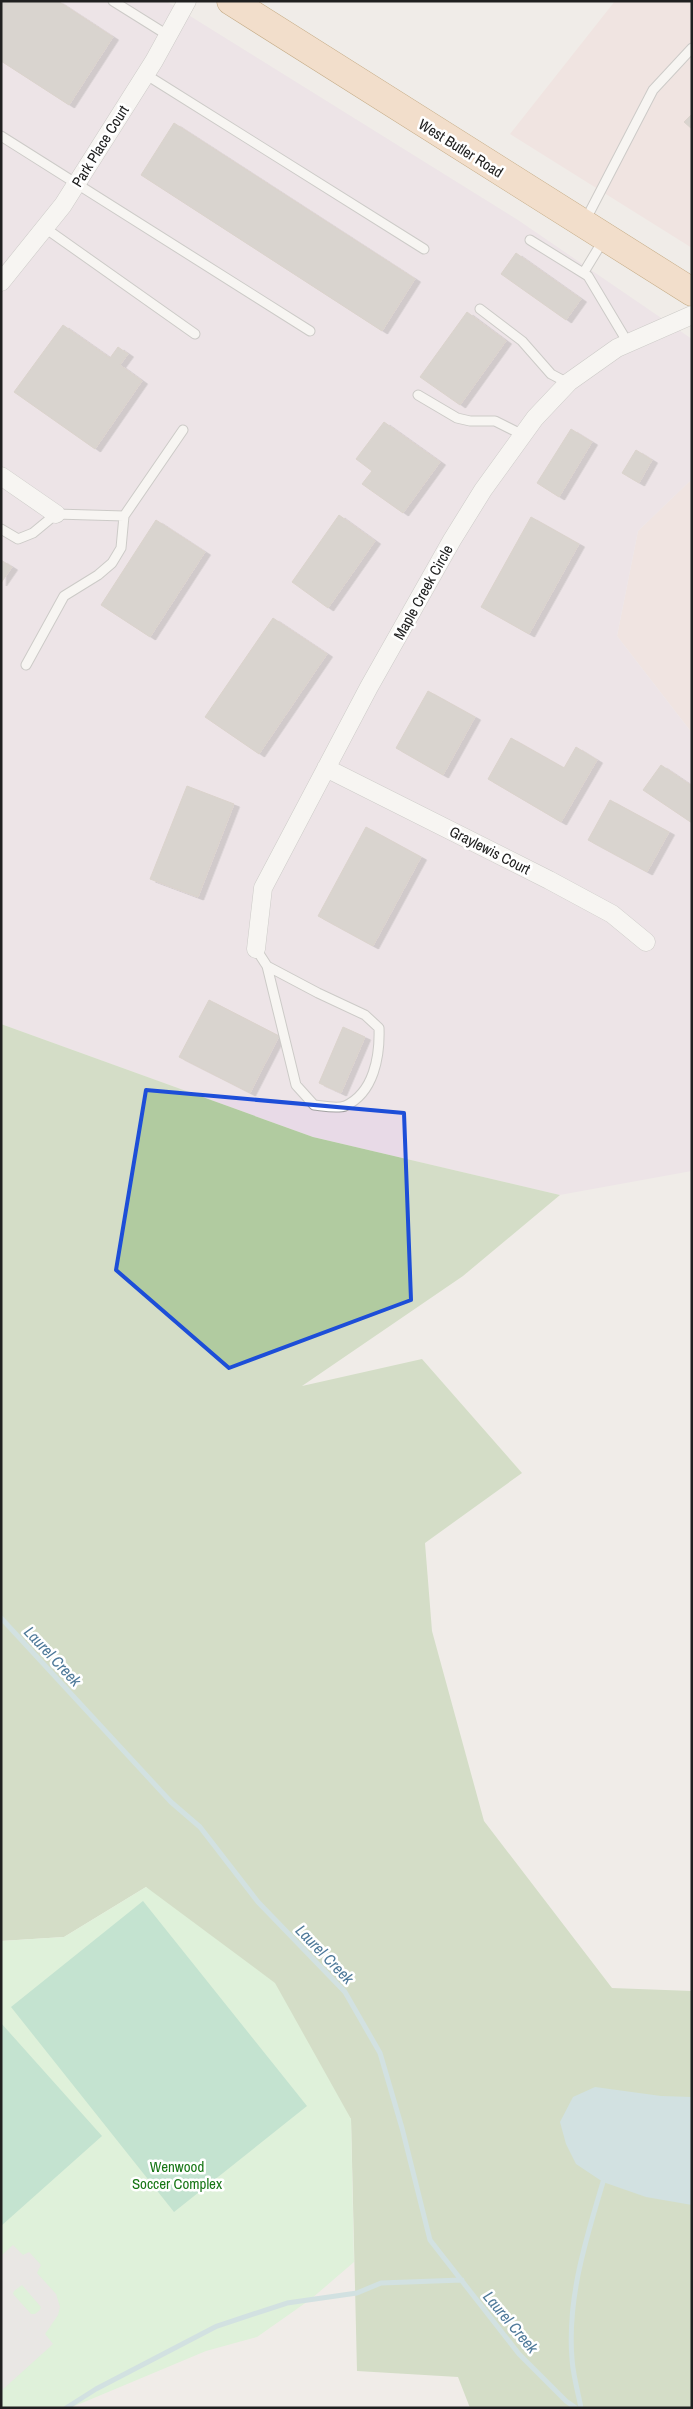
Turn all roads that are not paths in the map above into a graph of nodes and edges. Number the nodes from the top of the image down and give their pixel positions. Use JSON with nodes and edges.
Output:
{"nodes":[{"id":1,"x":113,"y":1,"type":"edge"},
{"id":2,"x":187,"y":1,"type":"edge"},
{"id":3,"x":231,"y":1,"type":"edge"},
{"id":4,"x":169,"y":36,"type":"junction"},
{"id":5,"x":692,"y":48,"type":"edge"},
{"id":6,"x":145,"y":74,"type":"junction"},
{"id":7,"x":1,"y":136,"type":"edge"},
{"id":8,"x":76,"y":184,"type":"junction"},
{"id":9,"x":45,"y":228,"type":"junction"},
{"id":10,"x":594,"y":232,"type":"junction"},
{"id":11,"x":530,"y":240,"type":"dead end"},
{"id":12,"x":424,"y":249,"type":"dead end"},
{"id":13,"x":584,"y":272,"type":"junction"},
{"id":14,"x":1,"y":282,"type":"edge"},
{"id":15,"x":692,"y":292,"type":"edge"},
{"id":16,"x":480,"y":308,"type":"dead end"},
{"id":17,"x":692,"y":315,"type":"edge"},
{"id":18,"x":310,"y":331,"type":"dead end"},
{"id":19,"x":195,"y":334,"type":"dead end"},
{"id":20,"x":628,"y":343,"type":"junction"},
{"id":21,"x":568,"y":384,"type":"junction"},
{"id":22,"x":418,"y":395,"type":"dead end"},
{"id":23,"x":183,"y":430,"type":"dead end"},
{"id":24,"x":523,"y":436,"type":"junction"},
{"id":25,"x":1,"y":476,"type":"edge"},
{"id":26,"x":56,"y":514,"type":"junction"},
{"id":27,"x":124,"y":516,"type":"junction"},
{"id":28,"x":1,"y":530,"type":"edge"},
{"id":29,"x":26,"y":664,"type":"dead end"},
{"id":30,"x":326,"y":768,"type":"junction"},
{"id":31,"x":646,"y":942,"type":"dead end"},
{"id":32,"x":256,"y":949,"type":"joint"},
{"id":33,"x":268,"y":966,"type":"junction"}],
"edges":[{"from":1,"to":4,"type":"lane"},
{"from":2,"to":4,"type":"street","name":"Park Place Court"},
{"from":3,"to":10,"type":"main road","name":"West Butler Road"},
{"from":4,"to":6,"type":"street","name":"Park Place Court"},
{"from":5,"to":10,"type":"lane"},
{"from":6,"to":8,"type":"street","name":"Park Place Court"},
{"from":6,"to":12,"type":"lane"},
{"from":7,"to":8,"type":"lane"},
{"from":8,"to":9,"type":"street","name":"Park Place Court"},
{"from":8,"to":18,"type":"lane"},
{"from":9,"to":14,"type":"street","name":"Park Place Court"},
{"from":9,"to":19,"type":"lane"},
{"from":10,"to":13,"type":"lane"},
{"from":10,"to":15,"type":"main road","name":"West Butler Road"},
{"from":11,"to":13,"type":"lane"},
{"from":13,"to":20,"type":"lane"},
{"from":16,"to":21,"type":"lane"},
{"from":17,"to":20,"type":"street","name":"Maple Creek Circle"},
{"from":20,"to":21,"type":"street","name":"Maple Creek Circle"},
{"from":21,"to":24,"type":"street","name":"Maple Creek Circle"},
{"from":22,"to":24,"type":"lane"},
{"from":23,"to":27,"type":"lane"},
{"from":24,"to":30,"type":"street","name":"Maple Creek Circle"},
{"from":25,"to":26,"type":"street"},
{"from":26,"to":27,"type":"lane"},
{"from":26,"to":28,"type":"lane"},
{"from":27,"to":29,"type":"lane"},
{"from":30,"to":31,"type":"street","name":"Graylewis Court"},
{"from":30,"to":32,"type":"street","name":"Maple Creek Circle"},
{"from":32,"to":33,"type":"lane"},
{"from":33,"to":33,"type":"lane"}]}
